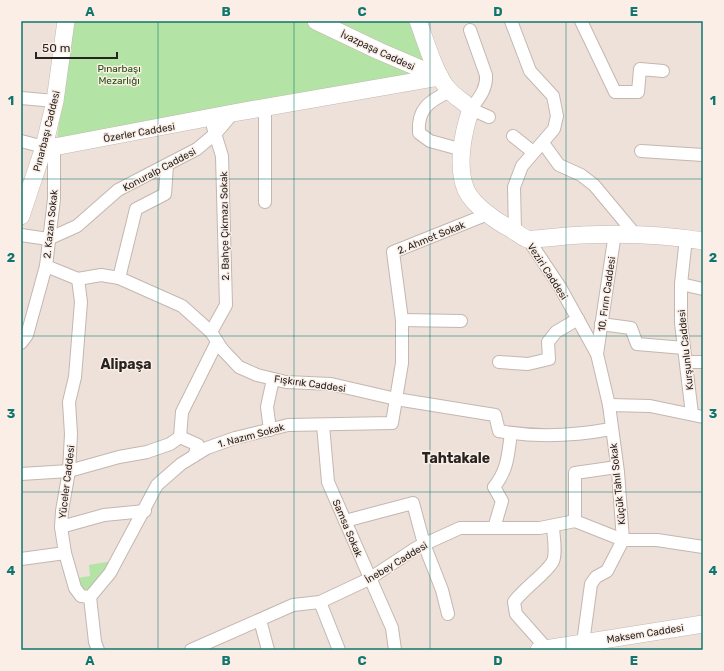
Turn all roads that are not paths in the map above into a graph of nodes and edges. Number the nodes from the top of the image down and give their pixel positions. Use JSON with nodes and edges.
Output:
{"nodes":[{"id":1,"x":66,"y":21,"type":"edge"},
{"id":2,"x":316,"y":21,"type":"edge"},
{"id":3,"x":418,"y":21,"type":"edge"},
{"id":4,"x":511,"y":21,"type":"edge"},
{"id":5,"x":581,"y":21,"type":"edge"},
{"id":6,"x":470,"y":30,"type":"dead end"},
{"id":7,"x":663,"y":71,"type":"dead end"},
{"id":8,"x":445,"y":84,"type":"junction"},
{"id":9,"x":21,"y":98,"type":"edge"},
{"id":10,"x":55,"y":101,"type":"junction"},
{"id":11,"x":265,"y":108,"type":"junction"},
{"id":12,"x":471,"y":109,"type":"junction"},
{"id":13,"x":488,"y":117,"type":"dead end"},
{"id":14,"x":213,"y":126,"type":"junction"},
{"id":15,"x":513,"y":136,"type":"dead end"},
{"id":16,"x":21,"y":141,"type":"edge"},
{"id":17,"x":543,"y":143,"type":"junction"},
{"id":18,"x":49,"y":147,"type":"junction"},
{"id":19,"x":463,"y":150,"type":"junction"},
{"id":20,"x":641,"y":151,"type":"dead end"},
{"id":21,"x":533,"y":152,"type":"junction"},
{"id":22,"x":703,"y":155,"type":"edge"},
{"id":23,"x":167,"y":165,"type":"junction"},
{"id":24,"x":26,"y":190,"type":"edge"},
{"id":25,"x":266,"y":202,"type":"dead end"},
{"id":26,"x":488,"y":214,"type":"junction"},
{"id":27,"x":21,"y":216,"type":"edge"},
{"id":28,"x":615,"y":233,"type":"junction"},
{"id":29,"x":634,"y":233,"type":"junction"},
{"id":30,"x":21,"y":235,"type":"edge"},
{"id":31,"x":521,"y":235,"type":"junction"},
{"id":32,"x":686,"y":238,"type":"junction"},
{"id":33,"x":48,"y":239,"type":"junction"},
{"id":34,"x":703,"y":241,"type":"edge"},
{"id":35,"x":46,"y":266,"type":"junction"},
{"id":36,"x":118,"y":278,"type":"junction"},
{"id":37,"x":78,"y":279,"type":"junction"},
{"id":38,"x":681,"y":284,"type":"junction"},
{"id":39,"x":703,"y":289,"type":"edge"},
{"id":40,"x":578,"y":319,"type":"junction"},
{"id":41,"x":402,"y":320,"type":"junction"},
{"id":42,"x":462,"y":321,"type":"dead end"},
{"id":43,"x":601,"y":324,"type":"junction"},
{"id":44,"x":214,"y":337,"type":"junction"},
{"id":45,"x":21,"y":343,"type":"edge"},
{"id":46,"x":684,"y":348,"type":"junction"},
{"id":47,"x":597,"y":354,"type":"junction"},
{"id":48,"x":499,"y":362,"type":"dead end"},
{"id":49,"x":686,"y":362,"type":"junction"},
{"id":50,"x":703,"y":362,"type":"edge"},
{"id":51,"x":273,"y":379,"type":"junction"},
{"id":52,"x":396,"y":399,"type":"junction"},
{"id":53,"x":608,"y":405,"type":"junction"},
{"id":54,"x":697,"y":415,"type":"edge"},
{"id":55,"x":323,"y":425,"type":"junction"},
{"id":56,"x":611,"y":429,"type":"junction"},
{"id":57,"x":270,"y":430,"type":"junction"},
{"id":58,"x":510,"y":433,"type":"junction"},
{"id":59,"x":180,"y":437,"type":"junction"},
{"id":60,"x":194,"y":456,"type":"junction"},
{"id":61,"x":617,"y":467,"type":"junction"},
{"id":62,"x":69,"y":470,"type":"junction"},
{"id":63,"x":21,"y":474,"type":"edge"},
{"id":64,"x":145,"y":511,"type":"junction"},
{"id":65,"x":345,"y":521,"type":"junction"},
{"id":66,"x":575,"y":521,"type":"junction"},
{"id":67,"x":553,"y":526,"type":"junction"},
{"id":68,"x":61,"y":527,"type":"junction"},
{"id":69,"x":494,"y":528,"type":"junction"},
{"id":70,"x":623,"y":540,"type":"junction"},
{"id":71,"x":424,"y":544,"type":"junction"},
{"id":72,"x":703,"y":547,"type":"edge"},
{"id":73,"x":65,"y":553,"type":"junction"},
{"id":74,"x":21,"y":559,"type":"edge"},
{"id":75,"x":369,"y":579,"type":"junction"},
{"id":76,"x":90,"y":597,"type":"junction"},
{"id":77,"x":320,"y":602,"type":"junction"},
{"id":78,"x":448,"y":614,"type":"dead end"},
{"id":79,"x":260,"y":620,"type":"junction"},
{"id":80,"x":703,"y":624,"type":"edge"},
{"id":81,"x":583,"y":643,"type":"junction"},
{"id":82,"x":543,"y":649,"type":"edge"},
{"id":83,"x":98,"y":650,"type":"edge"},
{"id":84,"x":191,"y":650,"type":"edge"},
{"id":85,"x":268,"y":650,"type":"edge"},
{"id":86,"x":339,"y":650,"type":"edge"},
{"id":87,"x":395,"y":650,"type":"edge"}],
"edges":[{"from":1,"to":10,"type":"main road","name":"Pınarbaşı Caddesi"},
{"from":2,"to":8,"type":"main road","name":"İvazpaşa Caddesi"},
{"from":3,"to":8,"type":"main road"},
{"from":4,"to":17,"type":"street"},
{"from":5,"to":7,"type":"street"},
{"from":6,"to":12,"type":"street"},
{"from":8,"to":11,"type":"main road"},
{"from":8,"to":12,"type":"main road"},
{"from":8,"to":19,"type":"street"},
{"from":9,"to":10,"type":"street"},
{"from":10,"to":18,"type":"main road","name":"Pınarbaşı Caddesi"},
{"from":11,"to":14,"type":"main road","name":"Özerler Caddesi"},
{"from":11,"to":25,"type":"street"},
{"from":12,"to":13,"type":"street"},
{"from":12,"to":19,"type":"main road","name":"Veziri Caddesi"},
{"from":14,"to":18,"type":"main road","name":"Özerler Caddesi"},
{"from":14,"to":23,"type":"street","name":"Konuralp Caddesi"},
{"from":14,"to":44,"type":"street","name":"2. Bahçe Çıkmazı Sokak"},
{"from":15,"to":21,"type":"street"},
{"from":16,"to":18,"type":"street"},
{"from":17,"to":21,"type":"street"},
{"from":17,"to":29,"type":"street"},
{"from":18,"to":24,"type":"main road","name":"Pınarbaşı Caddesi"},
{"from":18,"to":33,"type":"street","name":"2. Kazan Sokak"},
{"from":19,"to":26,"type":"main road","name":"Veziri Caddesi"},
{"from":20,"to":22,"type":"street"},
{"from":21,"to":31,"type":"street"},
{"from":23,"to":33,"type":"street","name":"Konuralp Caddesi"},
{"from":23,"to":36,"type":"street"},
{"from":24,"to":27,"type":"main road","name":"Pınarbaşı Caddesi"},
{"from":26,"to":31,"type":"main road","name":"Veziri Caddesi"},
{"from":26,"to":41,"type":"street","name":"2. Ahmet Sokak"},
{"from":28,"to":29,"type":"main road"},
{"from":28,"to":31,"type":"main road"},
{"from":28,"to":43,"type":"street","name":"10. Fırın Caddesi"},
{"from":29,"to":32,"type":"main road"},
{"from":30,"to":33,"type":"street"},
{"from":31,"to":40,"type":"street","name":"Veziri Caddesi"},
{"from":32,"to":34,"type":"main road"},
{"from":32,"to":38,"type":"street","name":"Kurşunlu Caddesi"},
{"from":33,"to":35,"type":"street","name":"2. Kazan Sokak"},
{"from":35,"to":37,"type":"street","name":"2. Kazan Sokak"},
{"from":35,"to":45,"type":"street"},
{"from":36,"to":37,"type":"street","name":"Fışkırık Caddesi"},
{"from":36,"to":44,"type":"street","name":"Fışkırık Caddesi"},
{"from":37,"to":62,"type":"street","name":"Yüceler Caddesi"},
{"from":38,"to":39,"type":"street"},
{"from":38,"to":46,"type":"street","name":"Kurşunlu Caddesi"},
{"from":40,"to":47,"type":"street","name":"Veziri Caddesi"},
{"from":40,"to":48,"type":"street"},
{"from":41,"to":42,"type":"street"},
{"from":41,"to":52,"type":"street","name":"2. Ahmet Sokak"},
{"from":43,"to":46,"type":"street"},
{"from":43,"to":47,"type":"street","name":"10. Fırın Caddesi"},
{"from":44,"to":51,"type":"street","name":"Fışkırık Caddesi"},
{"from":44,"to":59,"type":"street","name":"2. Bahçe Çıkmazı Sokak"},
{"from":46,"to":49,"type":"street","name":"Kurşunlu Caddesi"},
{"from":47,"to":53,"type":"street","name":"Veziri Caddesi"},
{"from":49,"to":50,"type":"street"},
{"from":49,"to":54,"type":"street","name":"Kurşunlu Caddesi"},
{"from":51,"to":52,"type":"street","name":"Fışkırık Caddesi"},
{"from":51,"to":57,"type":"street"},
{"from":52,"to":55,"type":"street","name":"1. Nazım Sokak"},
{"from":52,"to":58,"type":"street","name":"Fışkırık Caddesi"},
{"from":53,"to":54,"type":"street"},
{"from":53,"to":56,"type":"street","name":"Veziri Caddesi"},
{"from":55,"to":57,"type":"street","name":"1. Nazım Sokak"},
{"from":55,"to":65,"type":"street","name":"Samsa Sokak"},
{"from":56,"to":58,"type":"street"},
{"from":56,"to":61,"type":"street","name":"Küçük Tahıl Sokak"},
{"from":57,"to":60,"type":"street","name":"1. Nazım Sokak"},
{"from":58,"to":69,"type":"street"},
{"from":59,"to":60,"type":"street"},
{"from":59,"to":62,"type":"street"},
{"from":60,"to":64,"type":"street","name":"1. Nazım Sokak"},
{"from":61,"to":66,"type":"street"},
{"from":61,"to":70,"type":"street","name":"Küçük Tahıl Sokak"},
{"from":62,"to":63,"type":"street"},
{"from":62,"to":68,"type":"street","name":"Yüceler Caddesi"},
{"from":64,"to":68,"type":"street"},
{"from":64,"to":76,"type":"street","name":"1. Nazım Sokak"},
{"from":65,"to":71,"type":"street"},
{"from":65,"to":75,"type":"street","name":"Samsa Sokak"},
{"from":66,"to":67,"type":"street","name":"İnebey Caddesi"},
{"from":66,"to":70,"type":"street"},
{"from":67,"to":69,"type":"street","name":"İnebey Caddesi"},
{"from":67,"to":82,"type":"street"},
{"from":68,"to":73,"type":"street","name":"Yüceler Caddesi"},
{"from":69,"to":71,"type":"street","name":"İnebey Caddesi"},
{"from":70,"to":72,"type":"street"},
{"from":70,"to":81,"type":"street"},
{"from":71,"to":75,"type":"street","name":"İnebey Caddesi"},
{"from":71,"to":78,"type":"street"},
{"from":73,"to":74,"type":"street"},
{"from":73,"to":76,"type":"street","name":"Yüceler Caddesi"},
{"from":75,"to":77,"type":"street","name":"İnebey Caddesi"},
{"from":75,"to":87,"type":"street","name":"Samsa Sokak"},
{"from":76,"to":83,"type":"street"},
{"from":77,"to":79,"type":"street","name":"İnebey Caddesi"},
{"from":77,"to":86,"type":"street"},
{"from":79,"to":84,"type":"street","name":"İnebey Caddesi"},
{"from":79,"to":85,"type":"street"},
{"from":80,"to":81,"type":"main road","name":"Maksem Caddesi"},
{"from":81,"to":82,"type":"main road","name":"Maksem Caddesi"}]}
